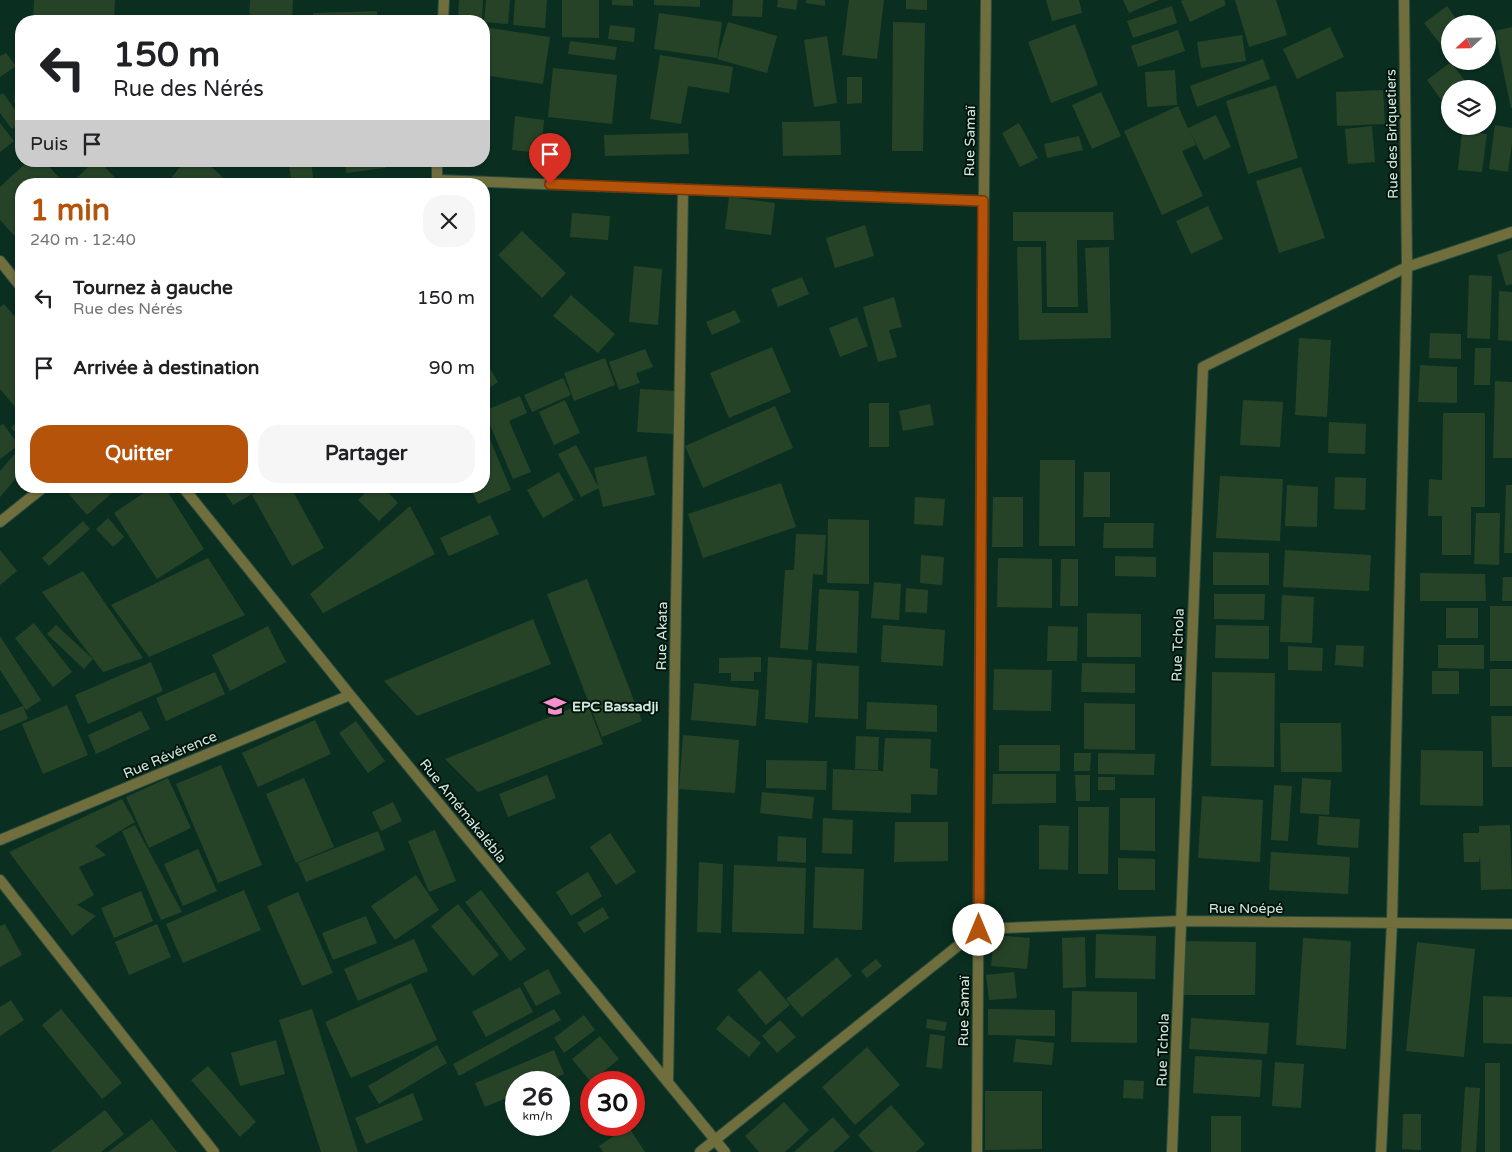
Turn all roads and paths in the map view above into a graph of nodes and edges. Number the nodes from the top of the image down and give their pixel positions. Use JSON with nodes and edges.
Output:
{"nodes":[{"id":1,"x":444,"y":0,"type":"edge"},
{"id":2,"x":986,"y":0,"type":"edge"},
{"id":3,"x":1404,"y":0,"type":"edge"},
{"id":4,"x":444,"y":15,"type":"edge"},
{"id":5,"x":490,"y":184,"type":"edge"},
{"id":6,"x":683,"y":190,"type":"junction"},
{"id":7,"x":983,"y":201,"type":"junction"},
{"id":8,"x":1512,"y":232,"type":"edge"},
{"id":9,"x":0,"y":261,"type":"edge"},
{"id":10,"x":1407,"y":267,"type":"junction"},
{"id":11,"x":15,"y":280,"type":"edge"},
{"id":12,"x":36,"y":493,"type":"edge"},
{"id":13,"x":188,"y":493,"type":"edge"},
{"id":14,"x":0,"y":522,"type":"edge"},
{"id":15,"x":350,"y":695,"type":"junction"},
{"id":16,"x":0,"y":840,"type":"edge"},
{"id":17,"x":0,"y":880,"type":"edge"},
{"id":18,"x":1181,"y":921,"type":"junction"},
{"id":19,"x":1392,"y":922,"type":"junction"},
{"id":20,"x":1512,"y":924,"type":"edge"},
{"id":21,"x":979,"y":930,"type":"junction"},
{"id":22,"x":668,"y":1082,"type":"junction"},
{"id":23,"x":715,"y":1140,"type":"junction"},
{"id":24,"x":214,"y":1152,"type":"edge"},
{"id":25,"x":700,"y":1152,"type":"edge"},
{"id":26,"x":725,"y":1152,"type":"edge"},
{"id":27,"x":977,"y":1152,"type":"edge"},
{"id":28,"x":1172,"y":1152,"type":"edge"},
{"id":29,"x":1381,"y":1152,"type":"edge"}],
"edges":[{"from":1,"to":4,"type":"street"},
{"from":2,"to":7,"type":"street","name":"Rue Samaï"},
{"from":3,"to":10,"type":"street","name":"Rue des Briquetiers"},
{"from":5,"to":6,"type":"street"},
{"from":6,"to":7,"type":"street"},
{"from":6,"to":22,"type":"street","name":"Rue Akata"},
{"from":7,"to":21,"type":"street","name":"Rue Samaï"},
{"from":8,"to":10,"type":"street"},
{"from":9,"to":11,"type":"street"},
{"from":10,"to":18,"type":"street","name":"Rue Tchola"},
{"from":10,"to":19,"type":"street","name":"Rue des Briquetiers"},
{"from":12,"to":14,"type":"street"},
{"from":13,"to":15,"type":"street","name":"Rue Amémakalébla"},
{"from":15,"to":16,"type":"street","name":"Rue Révérence"},
{"from":15,"to":22,"type":"street","name":"Rue Amémakalébla"},
{"from":17,"to":24,"type":"street"},
{"from":18,"to":19,"type":"street","name":"Rue Noépé"},
{"from":18,"to":21,"type":"street","name":"Rue Noépé"},
{"from":18,"to":28,"type":"street","name":"Rue Tchola"},
{"from":19,"to":20,"type":"street","name":"Rue Noépé"},
{"from":19,"to":29,"type":"street","name":"Rue des Briquetiers"},
{"from":21,"to":23,"type":"street"},
{"from":21,"to":27,"type":"street","name":"Rue Samaï"},
{"from":22,"to":23,"type":"street","name":"Rue Amémakalébla"},
{"from":23,"to":25,"type":"street"},
{"from":23,"to":26,"type":"street","name":"Rue Amémakalébla"}]}
